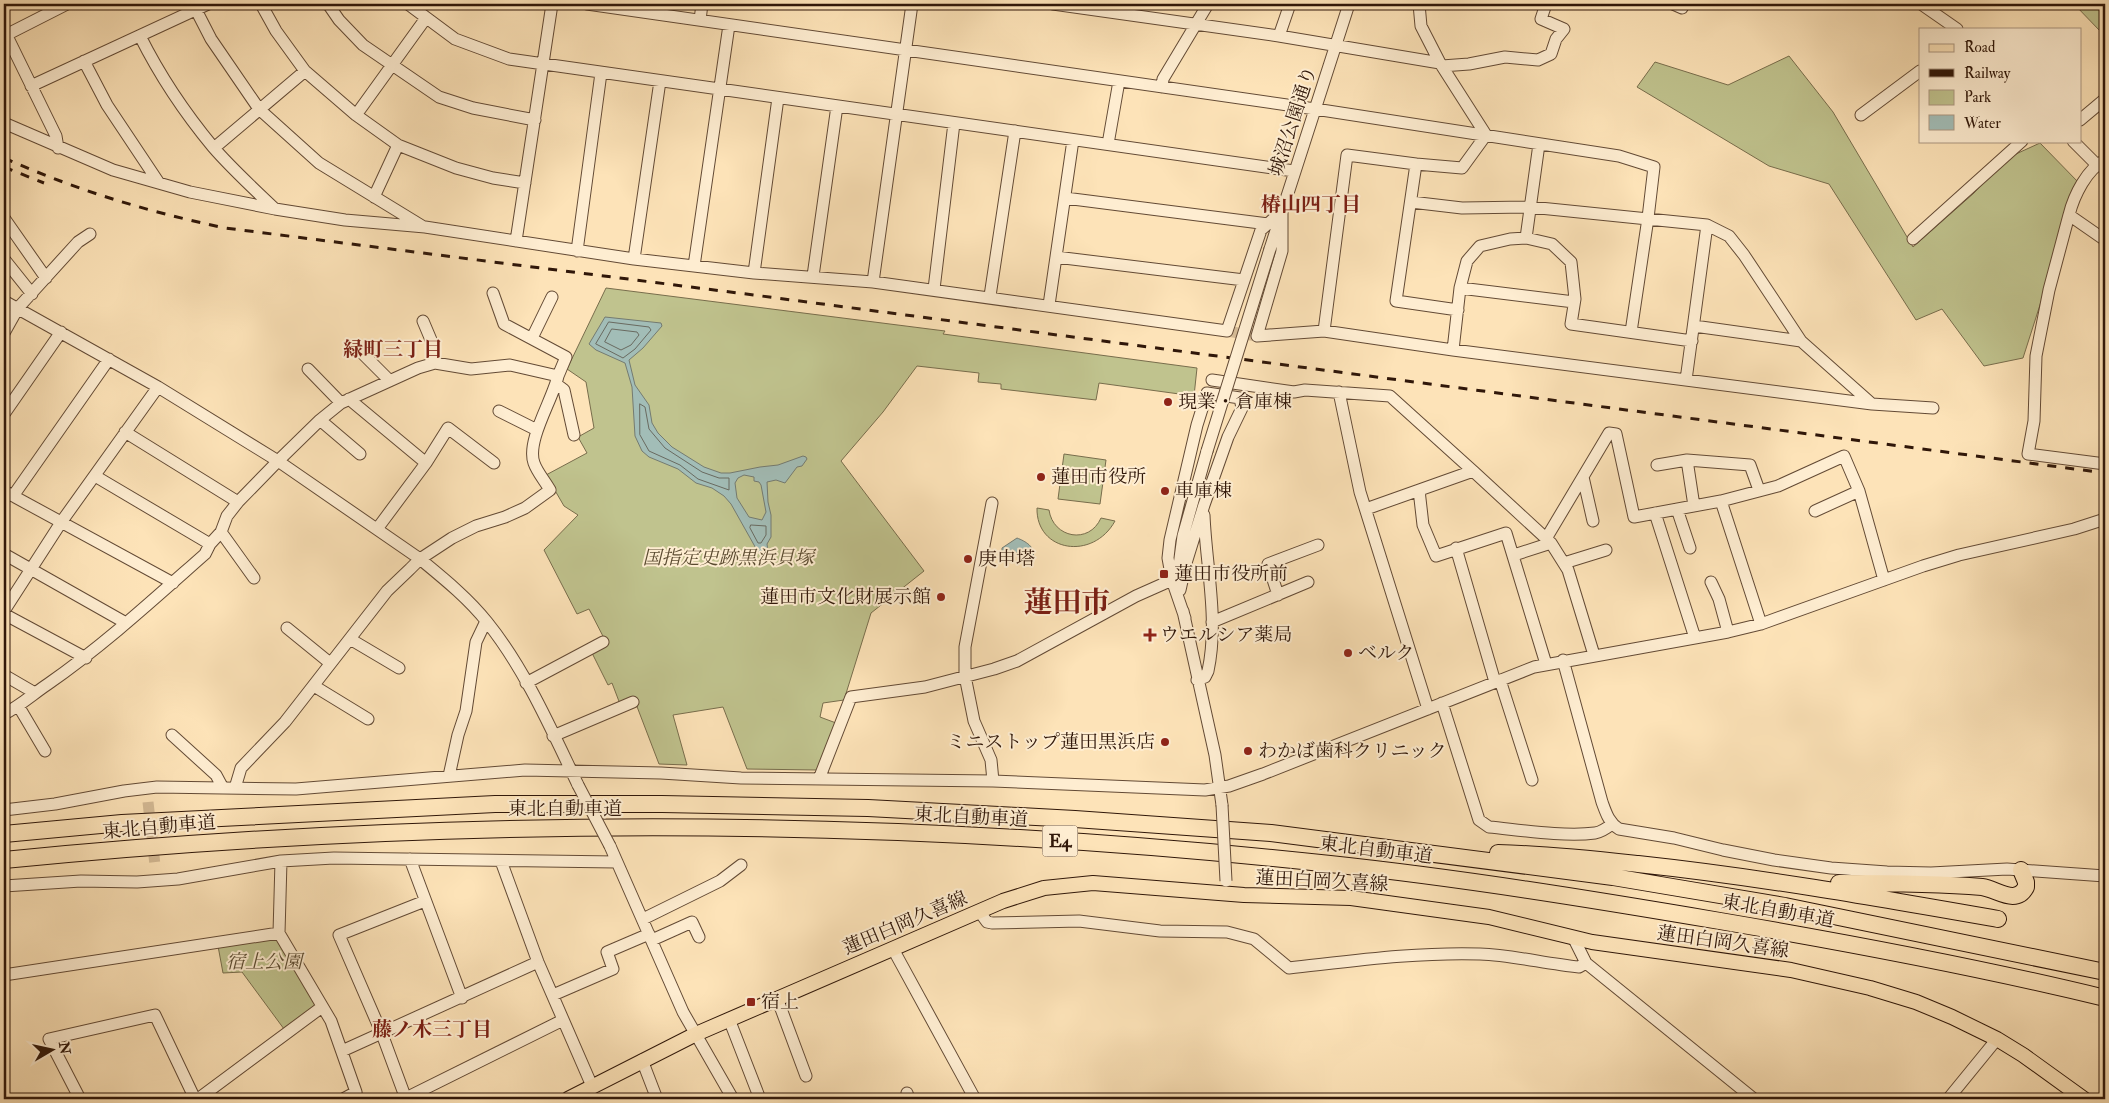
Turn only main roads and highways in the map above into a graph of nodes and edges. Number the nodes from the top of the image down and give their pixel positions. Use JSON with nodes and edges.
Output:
{"nodes":[{"id":1,"x":4,"y":834,"type":"edge"},
{"id":2,"x":1418,"y":851,"type":"junction"},
{"id":3,"x":4,"y":860,"type":"edge"},
{"id":4,"x":2021,"y":870,"type":"road end"},
{"id":5,"x":1801,"y":884,"type":"junction"},
{"id":6,"x":1998,"y":919,"type":"dead end"},
{"id":7,"x":2105,"y":972,"type":"edge"},
{"id":8,"x":2105,"y":998,"type":"edge"},
{"id":9,"x":568,"y":1099,"type":"edge"},
{"id":10,"x":2084,"y":1099,"type":"edge"}],
"edges":[{"from":1,"to":2,"type":"highway","name":"東北自動車道","number":"E4"},
{"from":2,"to":5,"type":"highway"},
{"from":2,"to":7,"type":"highway","name":"東北自動車道","number":"E4"},
{"from":3,"to":8,"type":"highway","name":"東北自動車道","number":"E4"},
{"from":4,"to":5,"type":"highway"},
{"from":5,"to":6,"type":"highway"},
{"from":9,"to":10,"type":"main road","name":"蓮田白岡久喜線"}]}
